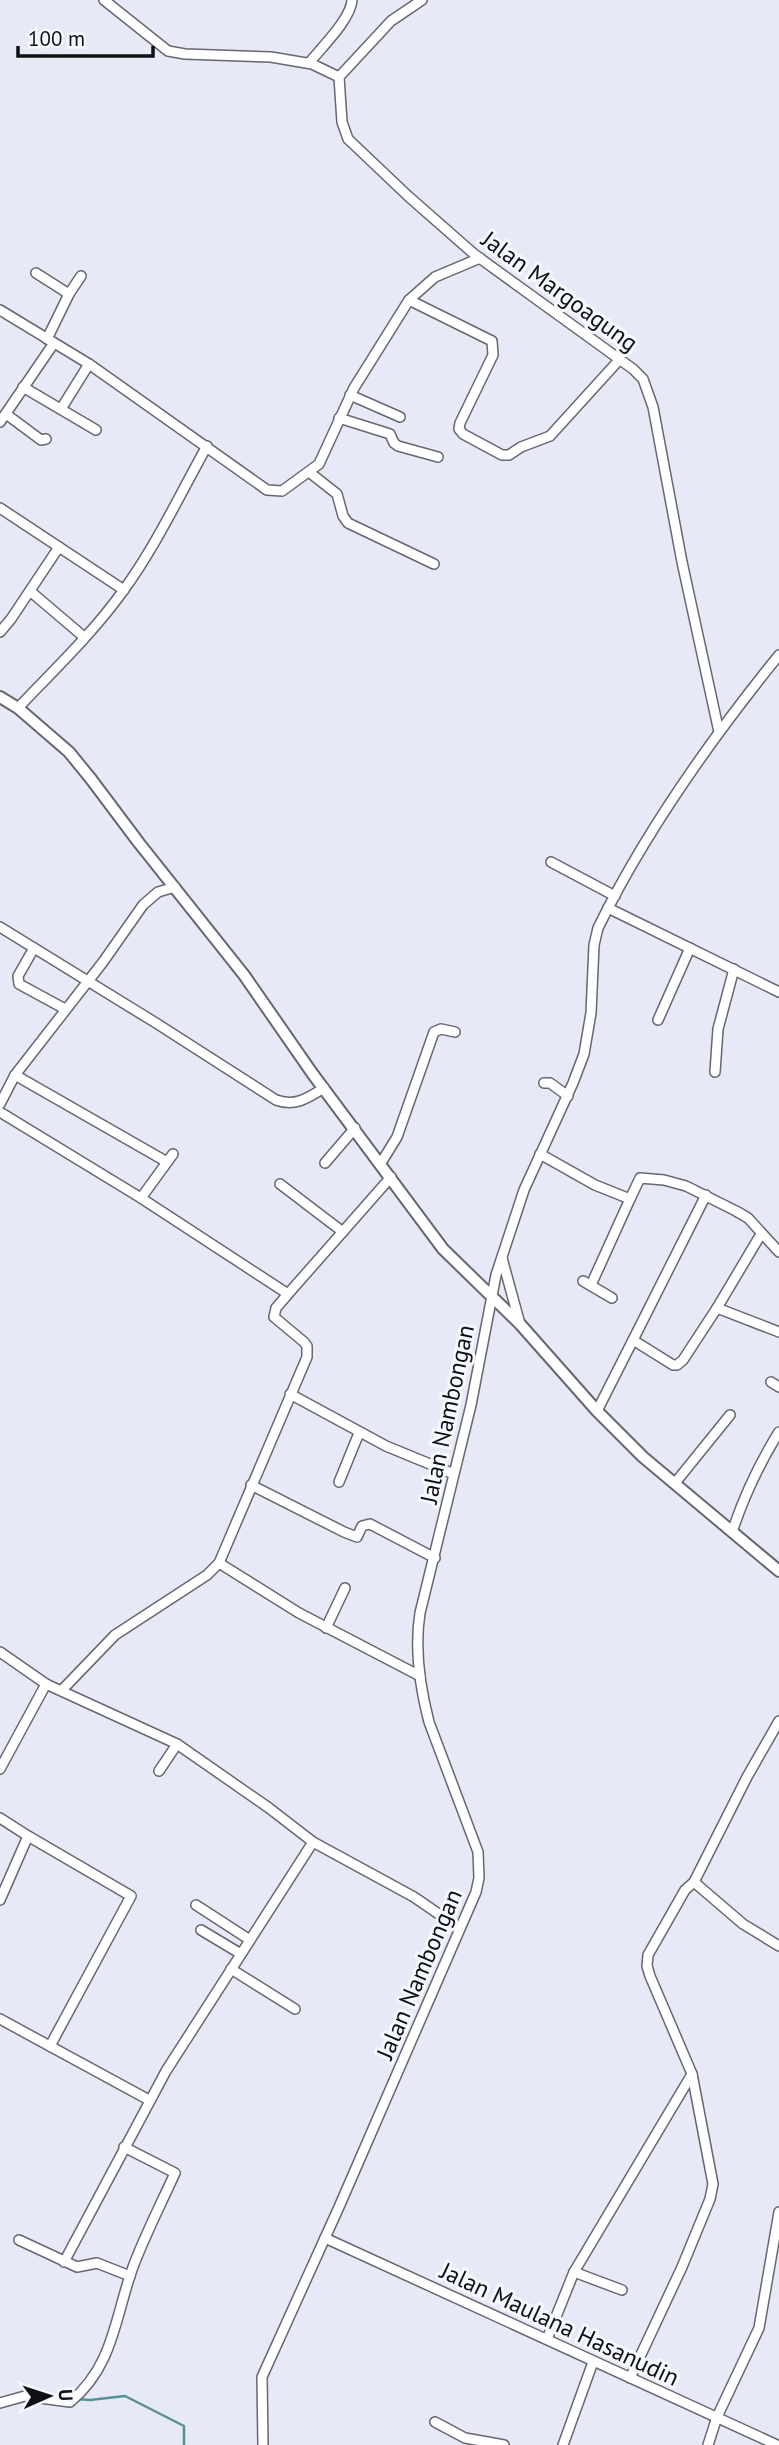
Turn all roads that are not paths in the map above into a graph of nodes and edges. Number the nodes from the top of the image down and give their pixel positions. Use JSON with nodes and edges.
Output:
{"nodes":[{"id":1,"x":104,"y":0,"type":"edge"},
{"id":2,"x":352,"y":0,"type":"edge"},
{"id":3,"x":422,"y":0,"type":"edge"},
{"id":4,"x":309,"y":64,"type":"junction"},
{"id":5,"x":339,"y":76,"type":"junction"},
{"id":6,"x":480,"y":258,"type":"junction"},
{"id":7,"x":36,"y":273,"type":"dead end"},
{"id":8,"x":81,"y":276,"type":"dead end"},
{"id":9,"x":69,"y":294,"type":"junction"},
{"id":10,"x":409,"y":300,"type":"junction"},
{"id":11,"x":0,"y":310,"type":"edge"},
{"id":12,"x":50,"y":341,"type":"junction"},
{"id":13,"x":620,"y":359,"type":"junction"},
{"id":14,"x":89,"y":364,"type":"junction"},
{"id":15,"x":23,"y":387,"type":"junction"},
{"id":16,"x":351,"y":395,"type":"junction"},
{"id":17,"x":61,"y":409,"type":"junction"},
{"id":18,"x":400,"y":417,"type":"dead end"},
{"id":19,"x":3,"y":418,"type":"edge"},
{"id":20,"x":339,"y":418,"type":"junction"},
{"id":21,"x":96,"y":430,"type":"dead end"},
{"id":22,"x":46,"y":439,"type":"dead end"},
{"id":23,"x":207,"y":446,"type":"junction"},
{"id":24,"x":438,"y":457,"type":"dead end"},
{"id":25,"x":309,"y":472,"type":"junction"},
{"id":26,"x":0,"y":508,"type":"edge"},
{"id":27,"x":59,"y":547,"type":"junction"},
{"id":28,"x":434,"y":564,"type":"dead end"},
{"id":29,"x":124,"y":590,"type":"junction"},
{"id":30,"x":30,"y":591,"type":"junction"},
{"id":31,"x":0,"y":632,"type":"edge"},
{"id":32,"x":84,"y":637,"type":"junction"},
{"id":33,"x":779,"y":655,"type":"edge"},
{"id":34,"x":0,"y":697,"type":"edge"},
{"id":35,"x":18,"y":708,"type":"junction"},
{"id":36,"x":719,"y":733,"type":"junction"},
{"id":37,"x":551,"y":862,"type":"dead end"},
{"id":38,"x":170,"y":886,"type":"junction"},
{"id":39,"x":615,"y":896,"type":"junction"},
{"id":40,"x":608,"y":908,"type":"junction"},
{"id":41,"x":0,"y":927,"type":"edge"},
{"id":42,"x":34,"y":948,"type":"junction"},
{"id":43,"x":690,"y":948,"type":"junction"},
{"id":44,"x":734,"y":969,"type":"junction"},
{"id":45,"x":87,"y":980,"type":"junction"},
{"id":46,"x":779,"y":992,"type":"edge"},
{"id":47,"x":65,"y":1009,"type":"junction"},
{"id":48,"x":658,"y":1020,"type":"dead end"},
{"id":49,"x":455,"y":1032,"type":"dead end"},
{"id":50,"x":715,"y":1072,"type":"dead end"},
{"id":51,"x":15,"y":1075,"type":"junction"},
{"id":52,"x":544,"y":1083,"type":"dead end"},
{"id":53,"x":324,"y":1088,"type":"junction"},
{"id":54,"x":568,"y":1096,"type":"junction"},
{"id":55,"x":0,"y":1104,"type":"edge"},
{"id":56,"x":0,"y":1112,"type":"edge"},
{"id":57,"x":355,"y":1129,"type":"junction"},
{"id":58,"x":540,"y":1154,"type":"junction"},
{"id":59,"x":325,"y":1163,"type":"dead end"},
{"id":60,"x":381,"y":1163,"type":"junction"},
{"id":61,"x":391,"y":1177,"type":"junction"},
{"id":62,"x":280,"y":1184,"type":"dead end"},
{"id":63,"x":706,"y":1195,"type":"junction"},
{"id":64,"x":141,"y":1198,"type":"junction"},
{"id":65,"x":630,"y":1199,"type":"junction"},
{"id":66,"x":343,"y":1232,"type":"junction"},
{"id":67,"x":761,"y":1234,"type":"junction"},
{"id":68,"x":779,"y":1252,"type":"edge"},
{"id":69,"x":502,"y":1258,"type":"junction"},
{"id":70,"x":288,"y":1294,"type":"junction"},
{"id":71,"x":491,"y":1297,"type":"junction"},
{"id":72,"x":612,"y":1298,"type":"dead end"},
{"id":73,"x":718,"y":1308,"type":"junction"},
{"id":74,"x":520,"y":1324,"type":"junction"},
{"id":75,"x":779,"y":1332,"type":"edge"},
{"id":76,"x":633,"y":1340,"type":"junction"},
{"id":77,"x":290,"y":1394,"type":"junction"},
{"id":78,"x":597,"y":1410,"type":"junction"},
{"id":79,"x":730,"y":1415,"type":"dead end"},
{"id":80,"x":779,"y":1432,"type":"edge"},
{"id":81,"x":359,"y":1433,"type":"junction"},
{"id":82,"x":454,"y":1474,"type":"junction"},
{"id":83,"x":339,"y":1482,"type":"dead end"},
{"id":84,"x":675,"y":1483,"type":"junction"},
{"id":85,"x":251,"y":1485,"type":"junction"},
{"id":86,"x":732,"y":1532,"type":"junction"},
{"id":87,"x":435,"y":1558,"type":"junction"},
{"id":88,"x":219,"y":1563,"type":"junction"},
{"id":89,"x":779,"y":1571,"type":"edge"},
{"id":90,"x":345,"y":1588,"type":"dead end"},
{"id":91,"x":326,"y":1628,"type":"junction"},
{"id":92,"x":0,"y":1652,"type":"edge"},
{"id":93,"x":419,"y":1676,"type":"junction"},
{"id":94,"x":46,"y":1684,"type":"junction"},
{"id":95,"x":62,"y":1690,"type":"junction"},
{"id":96,"x":779,"y":1721,"type":"edge"},
{"id":97,"x":177,"y":1744,"type":"junction"},
{"id":98,"x":0,"y":1769,"type":"edge"},
{"id":99,"x":159,"y":1771,"type":"dead end"},
{"id":100,"x":0,"y":1818,"type":"edge"},
{"id":101,"x":28,"y":1836,"type":"junction"},
{"id":102,"x":313,"y":1842,"type":"junction"},
{"id":103,"x":694,"y":1882,"type":"junction"},
{"id":104,"x":0,"y":1900,"type":"edge"},
{"id":105,"x":196,"y":1905,"type":"dead end"},
{"id":106,"x":459,"y":1928,"type":"junction"},
{"id":107,"x":201,"y":1930,"type":"dead end"},
{"id":108,"x":250,"y":1940,"type":"junction"},
{"id":109,"x":779,"y":1946,"type":"edge"},
{"id":110,"x":241,"y":1954,"type":"junction"},
{"id":111,"x":231,"y":1969,"type":"junction"},
{"id":112,"x":295,"y":2008,"type":"dead end"},
{"id":113,"x":0,"y":2020,"type":"edge"},
{"id":114,"x":50,"y":2046,"type":"junction"},
{"id":115,"x":692,"y":2074,"type":"junction"},
{"id":116,"x":149,"y":2100,"type":"junction"},
{"id":117,"x":124,"y":2147,"type":"junction"},
{"id":118,"x":779,"y":2212,"type":"edge"},
{"id":119,"x":325,"y":2238,"type":"junction"},
{"id":120,"x":19,"y":2240,"type":"dead end"},
{"id":121,"x":64,"y":2262,"type":"junction"},
{"id":122,"x":574,"y":2272,"type":"junction"},
{"id":123,"x":130,"y":2276,"type":"junction"},
{"id":124,"x":621,"y":2290,"type":"dead end"},
{"id":125,"x":547,"y":2339,"type":"junction"},
{"id":126,"x":593,"y":2362,"type":"junction"},
{"id":127,"x":631,"y":2378,"type":"junction"},
{"id":128,"x":0,"y":2403,"type":"edge"},
{"id":129,"x":717,"y":2417,"type":"junction"},
{"id":130,"x":435,"y":2422,"type":"dead end"},
{"id":131,"x":263,"y":2445,"type":"edge"},
{"id":132,"x":504,"y":2445,"type":"edge"},
{"id":133,"x":563,"y":2445,"type":"edge"},
{"id":134,"x":708,"y":2445,"type":"edge"},
{"id":135,"x":777,"y":2445,"type":"edge"}],
"edges":[{"from":1,"to":4,"type":"street"},
{"from":2,"to":4,"type":"street"},
{"from":3,"to":5,"type":"street"},
{"from":4,"to":5,"type":"street"},
{"from":5,"to":6,"type":"street","name":"Jalan Margoagung"},
{"from":6,"to":10,"type":"street"},
{"from":6,"to":13,"type":"street","name":"Jalan Margoagung"},
{"from":7,"to":9,"type":"street"},
{"from":8,"to":9,"type":"street"},
{"from":9,"to":12,"type":"street"},
{"from":10,"to":13,"type":"street"},
{"from":10,"to":16,"type":"street"},
{"from":11,"to":12,"type":"street"},
{"from":12,"to":14,"type":"street"},
{"from":12,"to":15,"type":"street"},
{"from":13,"to":36,"type":"street","name":"Jalan Margoagung"},
{"from":14,"to":17,"type":"street"},
{"from":14,"to":23,"type":"street"},
{"from":15,"to":17,"type":"street"},
{"from":15,"to":19,"type":"street"},
{"from":16,"to":18,"type":"street"},
{"from":16,"to":20,"type":"street"},
{"from":17,"to":21,"type":"street"},
{"from":19,"to":22,"type":"street"},
{"from":20,"to":24,"type":"street"},
{"from":20,"to":25,"type":"street"},
{"from":23,"to":25,"type":"street"},
{"from":23,"to":29,"type":"street"},
{"from":25,"to":28,"type":"street"},
{"from":26,"to":27,"type":"street"},
{"from":27,"to":29,"type":"street"},
{"from":27,"to":30,"type":"street"},
{"from":29,"to":32,"type":"street"},
{"from":30,"to":31,"type":"street"},
{"from":30,"to":32,"type":"street"},
{"from":32,"to":35,"type":"street"},
{"from":33,"to":36,"type":"street","name":"Jalan Nambongan"},
{"from":34,"to":35,"type":"street"},
{"from":35,"to":38,"type":"street"},
{"from":36,"to":39,"type":"street","name":"Jalan Nambongan"},
{"from":37,"to":39,"type":"street"},
{"from":38,"to":45,"type":"street"},
{"from":38,"to":53,"type":"street"},
{"from":39,"to":40,"type":"street","name":"Jalan Nambongan"},
{"from":40,"to":43,"type":"street"},
{"from":40,"to":54,"type":"street","name":"Jalan Nambongan"},
{"from":41,"to":42,"type":"street"},
{"from":42,"to":45,"type":"street"},
{"from":42,"to":47,"type":"street"},
{"from":43,"to":44,"type":"street"},
{"from":43,"to":48,"type":"street"},
{"from":44,"to":46,"type":"street"},
{"from":44,"to":50,"type":"street"},
{"from":45,"to":47,"type":"street"},
{"from":45,"to":53,"type":"street"},
{"from":47,"to":51,"type":"street"},
{"from":49,"to":60,"type":"street"},
{"from":51,"to":55,"type":"street"},
{"from":51,"to":64,"type":"street"},
{"from":52,"to":54,"type":"street"},
{"from":53,"to":57,"type":"street"},
{"from":54,"to":58,"type":"street","name":"Jalan Nambongan"},
{"from":56,"to":64,"type":"street"},
{"from":57,"to":59,"type":"street"},
{"from":57,"to":60,"type":"street"},
{"from":58,"to":65,"type":"street"},
{"from":58,"to":69,"type":"street","name":"Jalan Nambongan"},
{"from":60,"to":61,"type":"street"},
{"from":61,"to":66,"type":"street"},
{"from":61,"to":71,"type":"street"},
{"from":62,"to":66,"type":"street"},
{"from":63,"to":65,"type":"street"},
{"from":63,"to":67,"type":"street"},
{"from":63,"to":76,"type":"street"},
{"from":64,"to":70,"type":"street"},
{"from":65,"to":72,"type":"street"},
{"from":66,"to":70,"type":"street"},
{"from":67,"to":68,"type":"street"},
{"from":67,"to":73,"type":"street"},
{"from":69,"to":71,"type":"street","name":"Jalan Nambongan"},
{"from":69,"to":74,"type":"street"},
{"from":70,"to":77,"type":"street"},
{"from":71,"to":74,"type":"street"},
{"from":71,"to":82,"type":"street","name":"Jalan Nambongan"},
{"from":73,"to":75,"type":"street"},
{"from":73,"to":76,"type":"street"},
{"from":74,"to":78,"type":"street"},
{"from":76,"to":78,"type":"street"},
{"from":77,"to":81,"type":"street"},
{"from":77,"to":85,"type":"street"},
{"from":78,"to":84,"type":"street"},
{"from":79,"to":84,"type":"street"},
{"from":80,"to":86,"type":"street"},
{"from":81,"to":82,"type":"street"},
{"from":81,"to":83,"type":"street"},
{"from":82,"to":87,"type":"street","name":"Jalan Nambongan"},
{"from":84,"to":86,"type":"street"},
{"from":85,"to":87,"type":"street"},
{"from":85,"to":88,"type":"street"},
{"from":86,"to":89,"type":"street"},
{"from":87,"to":93,"type":"street","name":"Jalan Nambongan"},
{"from":88,"to":91,"type":"street"},
{"from":88,"to":95,"type":"street"},
{"from":90,"to":91,"type":"street"},
{"from":91,"to":93,"type":"street"},
{"from":92,"to":94,"type":"street"},
{"from":93,"to":106,"type":"street","name":"Jalan Nambongan"},
{"from":94,"to":95,"type":"street"},
{"from":94,"to":98,"type":"street"},
{"from":95,"to":97,"type":"street"},
{"from":96,"to":103,"type":"street"},
{"from":97,"to":99,"type":"street"},
{"from":97,"to":102,"type":"street"},
{"from":100,"to":101,"type":"street"},
{"from":101,"to":104,"type":"street"},
{"from":101,"to":114,"type":"street"},
{"from":102,"to":106,"type":"street"},
{"from":102,"to":108,"type":"street"},
{"from":103,"to":109,"type":"street"},
{"from":103,"to":115,"type":"street"},
{"from":105,"to":108,"type":"street"},
{"from":106,"to":119,"type":"street","name":"Jalan Nambongan"},
{"from":107,"to":110,"type":"street"},
{"from":108,"to":110,"type":"street"},
{"from":110,"to":111,"type":"street"},
{"from":111,"to":112,"type":"street"},
{"from":111,"to":116,"type":"street"},
{"from":113,"to":114,"type":"street"},
{"from":114,"to":116,"type":"street"},
{"from":115,"to":122,"type":"street"},
{"from":115,"to":127,"type":"street"},
{"from":116,"to":117,"type":"street"},
{"from":117,"to":121,"type":"street"},
{"from":117,"to":123,"type":"street"},
{"from":118,"to":129,"type":"street"},
{"from":119,"to":125,"type":"street","name":"Jalan Maulana Hasanudin"},
{"from":119,"to":131,"type":"street","name":"Jalan Nambongan"},
{"from":120,"to":121,"type":"street"},
{"from":121,"to":123,"type":"street"},
{"from":122,"to":124,"type":"street"},
{"from":122,"to":125,"type":"street"},
{"from":123,"to":128,"type":"street"},
{"from":125,"to":126,"type":"street","name":"Jalan Maulana Hasanudin"},
{"from":126,"to":127,"type":"street","name":"Jalan Maulana Hasanudin"},
{"from":126,"to":133,"type":"street"},
{"from":127,"to":129,"type":"street","name":"Jalan Maulana Hasanudin"},
{"from":129,"to":134,"type":"street"},
{"from":129,"to":135,"type":"street","name":"Jalan Maulana Hasanudin"},
{"from":130,"to":132,"type":"street"}]}
